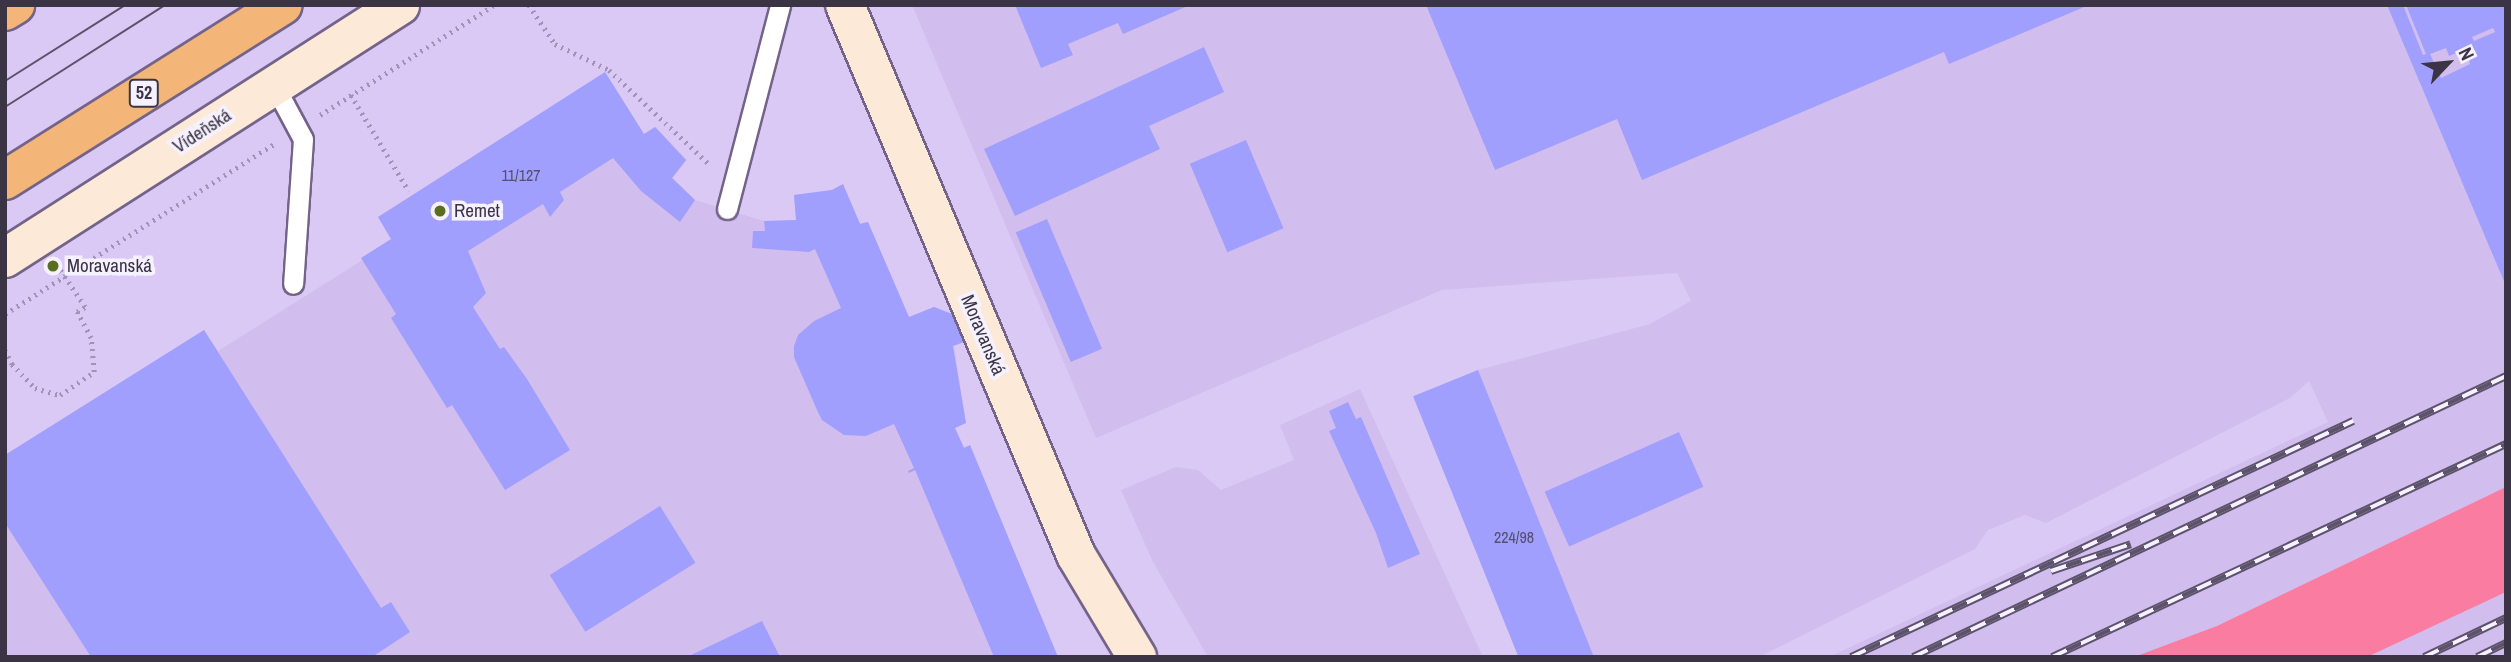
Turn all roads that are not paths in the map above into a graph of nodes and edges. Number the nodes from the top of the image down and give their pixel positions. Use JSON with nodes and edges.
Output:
{"nodes":[{"id":1,"x":15,"y":5,"type":"edge"},
{"id":2,"x":283,"y":5,"type":"edge"},
{"id":3,"x":400,"y":5,"type":"edge"},
{"id":4,"x":780,"y":5,"type":"edge"},
{"id":5,"x":845,"y":5,"type":"edge"},
{"id":6,"x":5,"y":11,"type":"edge"},
{"id":7,"x":274,"y":85,"type":"junction"},
{"id":8,"x":5,"y":180,"type":"edge"},
{"id":9,"x":727,"y":209,"type":"dead end"},
{"id":10,"x":5,"y":258,"type":"edge"},
{"id":11,"x":293,"y":284,"type":"dead end"},
{"id":12,"x":1128,"y":654,"type":"edge"}],
"edges":[{"from":1,"to":6,"type":"highway"},
{"from":2,"to":8,"type":"highway","number":"52"},
{"from":3,"to":7,"type":"street","name":"Vídeňská"},
{"from":4,"to":9,"type":"lane"},
{"from":5,"to":12,"type":"street","name":"Moravanská"},
{"from":7,"to":10,"type":"street","name":"Vídeňská"},
{"from":7,"to":11,"type":"lane"}]}
